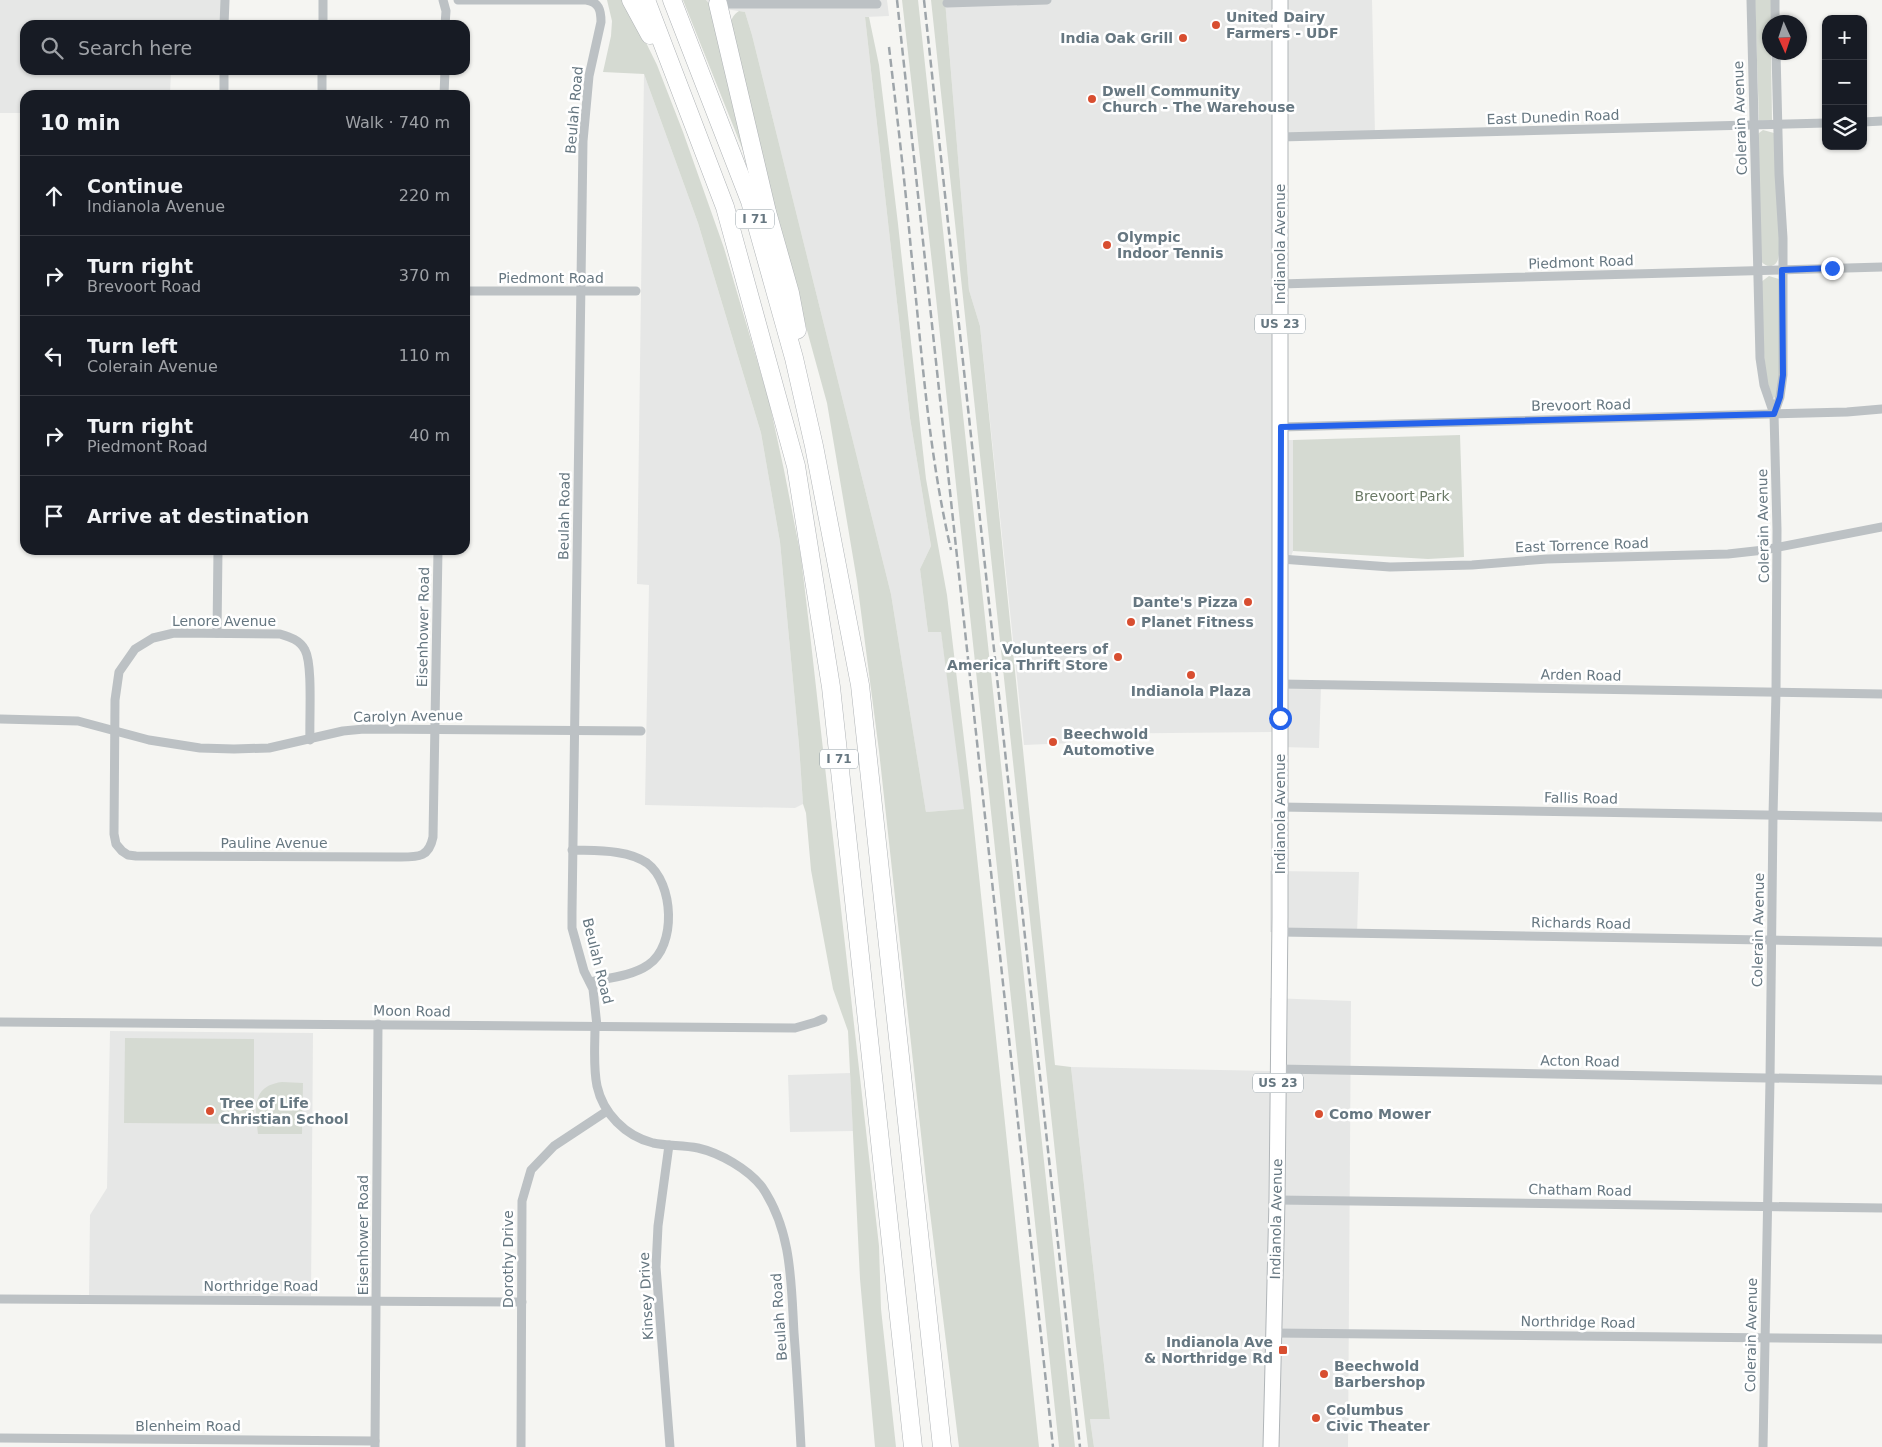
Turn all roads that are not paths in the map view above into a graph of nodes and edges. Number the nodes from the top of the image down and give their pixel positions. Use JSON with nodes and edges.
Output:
{"nodes":[{"id":1,"x":225,"y":0,"type":"edge"},
{"id":2,"x":323,"y":0,"type":"edge"},
{"id":3,"x":443,"y":0,"type":"edge"},
{"id":4,"x":458,"y":0,"type":"edge"},
{"id":5,"x":631,"y":0,"type":"edge"},
{"id":6,"x":646,"y":0,"type":"edge"},
{"id":7,"x":672,"y":0,"type":"edge"},
{"id":8,"x":1047,"y":0,"type":"edge"},
{"id":9,"x":1280,"y":0,"type":"edge"},
{"id":10,"x":1751,"y":0,"type":"edge"},
{"id":11,"x":1775,"y":0,"type":"edge"},
{"id":12,"x":947,"y":3,"type":"dead end"},
{"id":13,"x":718,"y":4,"type":"joint"},
{"id":14,"x":877,"y":4,"type":"dead end"},
{"id":15,"x":1775,"y":15,"type":"edge"},
{"id":16,"x":224,"y":20,"type":"edge"},
{"id":17,"x":322,"y":20,"type":"edge"},
{"id":18,"x":445,"y":20,"type":"edge"},
{"id":19,"x":1776,"y":60,"type":"edge"},
{"id":20,"x":224,"y":75,"type":"edge"},
{"id":21,"x":322,"y":75,"type":"edge"},
{"id":22,"x":445,"y":75,"type":"edge"},
{"id":23,"x":224,"y":90,"type":"edge"},
{"id":24,"x":322,"y":90,"type":"edge"},
{"id":25,"x":444,"y":90,"type":"edge"},
{"id":26,"x":688,"y":111,"type":"junction"},
{"id":27,"x":1882,"y":121,"type":"edge"},
{"id":28,"x":1822,"y":122,"type":"edge"},
{"id":29,"x":1867,"y":122,"type":"edge"},
{"id":30,"x":1777,"y":124,"type":"junction"},
{"id":31,"x":1754,"y":125,"type":"junction"},
{"id":32,"x":1280,"y":137,"type":"junction"},
{"id":33,"x":1882,"y":267,"type":"edge"},
{"id":34,"x":1782,"y":270,"type":"junction"},
{"id":35,"x":1758,"y":271,"type":"junction"},
{"id":36,"x":1280,"y":284,"type":"junction"},
{"id":37,"x":470,"y":291,"type":"edge"},
{"id":38,"x":581,"y":291,"type":"junction"},
{"id":39,"x":636,"y":291,"type":"dead end"},
{"id":40,"x":1882,"y":409,"type":"edge"},
{"id":41,"x":1774,"y":414,"type":"junction"},
{"id":42,"x":1281,"y":427,"type":"junction"},
{"id":43,"x":814,"y":446,"type":"junction"},
{"id":44,"x":1882,"y":528,"type":"edge"},
{"id":45,"x":1777,"y":548,"type":"junction"},
{"id":46,"x":218,"y":555,"type":"edge"},
{"id":47,"x":438,"y":555,"type":"edge"},
{"id":48,"x":1281,"y":559,"type":"junction"},
{"id":49,"x":217,"y":633,"type":"junction"},
{"id":50,"x":1280,"y":684,"type":"junction"},
{"id":51,"x":1776,"y":692,"type":"junction"},
{"id":52,"x":1882,"y":694,"type":"edge"},
{"id":53,"x":0,"y":719,"type":"edge"},
{"id":54,"x":114,"y":729,"type":"junction"},
{"id":55,"x":434,"y":729,"type":"junction"},
{"id":56,"x":574,"y":730,"type":"junction"},
{"id":57,"x":642,"y":731,"type":"dead end"},
{"id":58,"x":310,"y":740,"type":"junction"},
{"id":59,"x":1280,"y":807,"type":"junction"},
{"id":60,"x":1773,"y":815,"type":"junction"},
{"id":61,"x":1882,"y":817,"type":"edge"},
{"id":62,"x":572,"y":850,"type":"junction"},
{"id":63,"x":122,"y":851,"type":"joint"},
{"id":64,"x":426,"y":853,"type":"joint"},
{"id":65,"x":1280,"y":932,"type":"junction"},
{"id":66,"x":1771,"y":940,"type":"junction"},
{"id":67,"x":1882,"y":942,"type":"edge"},
{"id":68,"x":590,"y":982,"type":"junction"},
{"id":69,"x":823,"y":1018,"type":"dead end"},
{"id":70,"x":0,"y":1022,"type":"edge"},
{"id":71,"x":378,"y":1024,"type":"junction"},
{"id":72,"x":596,"y":1026,"type":"junction"},
{"id":73,"x":1278,"y":1069,"type":"junction"},
{"id":74,"x":1770,"y":1078,"type":"junction"},
{"id":75,"x":1882,"y":1080,"type":"edge"},
{"id":76,"x":607,"y":1111,"type":"junction"},
{"id":77,"x":669,"y":1145,"type":"junction"},
{"id":78,"x":1277,"y":1200,"type":"junction"},
{"id":79,"x":1767,"y":1206,"type":"junction"},
{"id":80,"x":1882,"y":1208,"type":"edge"},
{"id":81,"x":0,"y":1299,"type":"edge"},
{"id":82,"x":376,"y":1301,"type":"junction"},
{"id":83,"x":522,"y":1302,"type":"junction"},
{"id":84,"x":1274,"y":1333,"type":"junction"},
{"id":85,"x":1765,"y":1338,"type":"junction"},
{"id":86,"x":1882,"y":1339,"type":"edge"},
{"id":87,"x":934,"y":1379,"type":"junction"},
{"id":88,"x":0,"y":1438,"type":"edge"},
{"id":89,"x":375,"y":1444,"type":"edge"},
{"id":90,"x":521,"y":1447,"type":"edge"},
{"id":91,"x":670,"y":1447,"type":"edge"},
{"id":92,"x":801,"y":1447,"type":"edge"},
{"id":93,"x":912,"y":1447,"type":"edge"},
{"id":94,"x":942,"y":1447,"type":"edge"},
{"id":95,"x":948,"y":1447,"type":"edge"},
{"id":96,"x":1271,"y":1447,"type":"edge"},
{"id":97,"x":1763,"y":1447,"type":"edge"}],
"edges":[{"from":1,"to":16,"type":"street"},
{"from":2,"to":17,"type":"street"},
{"from":3,"to":18,"type":"street"},
{"from":4,"to":38,"type":"street","name":"Beulah Road"},
{"from":5,"to":26,"type":"highway"},
{"from":6,"to":26,"type":"highway","number":"I 71"},
{"from":7,"to":43,"type":"highway","number":"I 71"},
{"from":8,"to":12,"type":"street"},
{"from":9,"to":32,"type":"main road","name":"Indianola Avenue","number":"US 23"},
{"from":10,"to":31,"type":"street","name":"Colerain Avenue"},
{"from":11,"to":15,"type":"street"},
{"from":13,"to":14,"type":"street"},
{"from":13,"to":43,"type":"highway"},
{"from":19,"to":30,"type":"street","name":"Colerain Avenue"},
{"from":20,"to":23,"type":"street"},
{"from":21,"to":24,"type":"street"},
{"from":22,"to":25,"type":"street"},
{"from":26,"to":93,"type":"highway","number":"I 71"},
{"from":27,"to":29,"type":"street"},
{"from":28,"to":30,"type":"street","name":"East Dunedin Road"},
{"from":30,"to":31,"type":"street","name":"East Dunedin Road"},
{"from":30,"to":34,"type":"street","name":"Colerain Avenue"},
{"from":31,"to":32,"type":"street","name":"East Dunedin Road"},
{"from":31,"to":35,"type":"street","name":"Colerain Avenue"},
{"from":32,"to":36,"type":"main road","name":"Indianola Avenue","number":"US 23"},
{"from":33,"to":34,"type":"street","name":"Piedmont Road"},
{"from":34,"to":35,"type":"street","name":"Piedmont Road"},
{"from":34,"to":41,"type":"street","name":"Colerain Avenue"},
{"from":35,"to":36,"type":"street","name":"Piedmont Road"},
{"from":35,"to":41,"type":"street","name":"Colerain Avenue"},
{"from":36,"to":42,"type":"main road","name":"Indianola Avenue","number":"US 23"},
{"from":37,"to":38,"type":"street","name":"Piedmont Road"},
{"from":38,"to":39,"type":"street","name":"Piedmont Road"},
{"from":38,"to":56,"type":"street","name":"Beulah Road"},
{"from":40,"to":41,"type":"street","name":"Brevoort Road"},
{"from":41,"to":42,"type":"street","name":"Brevoort Road"},
{"from":41,"to":45,"type":"street","name":"Colerain Avenue"},
{"from":42,"to":48,"type":"main road","name":"Indianola Avenue","number":"US 23"},
{"from":43,"to":87,"type":"highway","number":"I 71"},
{"from":44,"to":45,"type":"street","name":"East Torrence Road"},
{"from":45,"to":48,"type":"street","name":"East Torrence Road"},
{"from":45,"to":51,"type":"street","name":"Colerain Avenue"},
{"from":46,"to":49,"type":"street"},
{"from":47,"to":55,"type":"street","name":"Eisenhower Road"},
{"from":48,"to":50,"type":"main road","name":"Indianola Avenue","number":"US 23"},
{"from":49,"to":54,"type":"street","name":"Lenore Avenue"},
{"from":49,"to":58,"type":"street","name":"Lenore Avenue"},
{"from":50,"to":51,"type":"street","name":"Arden Road"},
{"from":50,"to":59,"type":"main road","name":"Indianola Avenue","number":"US 23"},
{"from":51,"to":52,"type":"street","name":"Arden Road"},
{"from":51,"to":60,"type":"street","name":"Colerain Avenue"},
{"from":53,"to":54,"type":"street","name":"Carolyn Avenue"},
{"from":54,"to":58,"type":"street","name":"Carolyn Avenue"},
{"from":54,"to":63,"type":"street","name":"Lenore Avenue"},
{"from":55,"to":56,"type":"street","name":"Carolyn Avenue"},
{"from":55,"to":58,"type":"street","name":"Carolyn Avenue"},
{"from":55,"to":64,"type":"street","name":"Eisenhower Road"},
{"from":56,"to":57,"type":"street","name":"Carolyn Avenue"},
{"from":56,"to":62,"type":"street","name":"Beulah Road"},
{"from":59,"to":60,"type":"street","name":"Fallis Road"},
{"from":59,"to":65,"type":"main road","name":"Indianola Avenue","number":"US 23"},
{"from":60,"to":61,"type":"street","name":"Fallis Road"},
{"from":60,"to":66,"type":"street","name":"Colerain Avenue"},
{"from":62,"to":68,"type":"street","name":"Beulah Road"},
{"from":62,"to":68,"type":"street"},
{"from":63,"to":64,"type":"street","name":"Pauline Avenue"},
{"from":65,"to":66,"type":"street","name":"Richards Road"},
{"from":65,"to":73,"type":"main road","name":"Indianola Avenue","number":"US 23"},
{"from":66,"to":67,"type":"street","name":"Richards Road"},
{"from":66,"to":74,"type":"street","name":"Colerain Avenue"},
{"from":68,"to":72,"type":"street","name":"Beulah Road"},
{"from":69,"to":72,"type":"street","name":"Moon Road"},
{"from":70,"to":71,"type":"street","name":"Moon Road"},
{"from":71,"to":72,"type":"street","name":"Moon Road"},
{"from":71,"to":82,"type":"street","name":"Eisenhower Road"},
{"from":72,"to":76,"type":"street","name":"Beulah Road"},
{"from":73,"to":74,"type":"street","name":"Acton Road"},
{"from":73,"to":78,"type":"main road","name":"Indianola Avenue","number":"US 23"},
{"from":74,"to":75,"type":"street","name":"Acton Road"},
{"from":74,"to":79,"type":"street","name":"Colerain Avenue"},
{"from":76,"to":77,"type":"street","name":"Beulah Road"},
{"from":76,"to":83,"type":"street","name":"Dorothy Drive"},
{"from":77,"to":91,"type":"street","name":"Kinsey Drive"},
{"from":77,"to":92,"type":"street","name":"Beulah Road"},
{"from":78,"to":79,"type":"street","name":"Chatham Road"},
{"from":78,"to":84,"type":"main road","name":"Indianola Avenue","number":"US 23"},
{"from":79,"to":80,"type":"street","name":"Chatham Road"},
{"from":79,"to":85,"type":"street","name":"Colerain Avenue"},
{"from":81,"to":82,"type":"street","name":"Northridge Road"},
{"from":82,"to":83,"type":"street","name":"Northridge Road"},
{"from":82,"to":89,"type":"street","name":"Eisenhower Road"},
{"from":83,"to":90,"type":"street","name":"Dorothy Drive"},
{"from":84,"to":85,"type":"street","name":"Northridge Road"},
{"from":84,"to":96,"type":"main road","name":"Indianola Avenue","number":"US 23"},
{"from":85,"to":86,"type":"street","name":"Northridge Road"},
{"from":85,"to":97,"type":"street","name":"Colerain Avenue"},
{"from":87,"to":94,"type":"highway","number":"I 71"},
{"from":87,"to":95,"type":"highway"},
{"from":88,"to":89,"type":"street","name":"Blenheim Road"}]}
